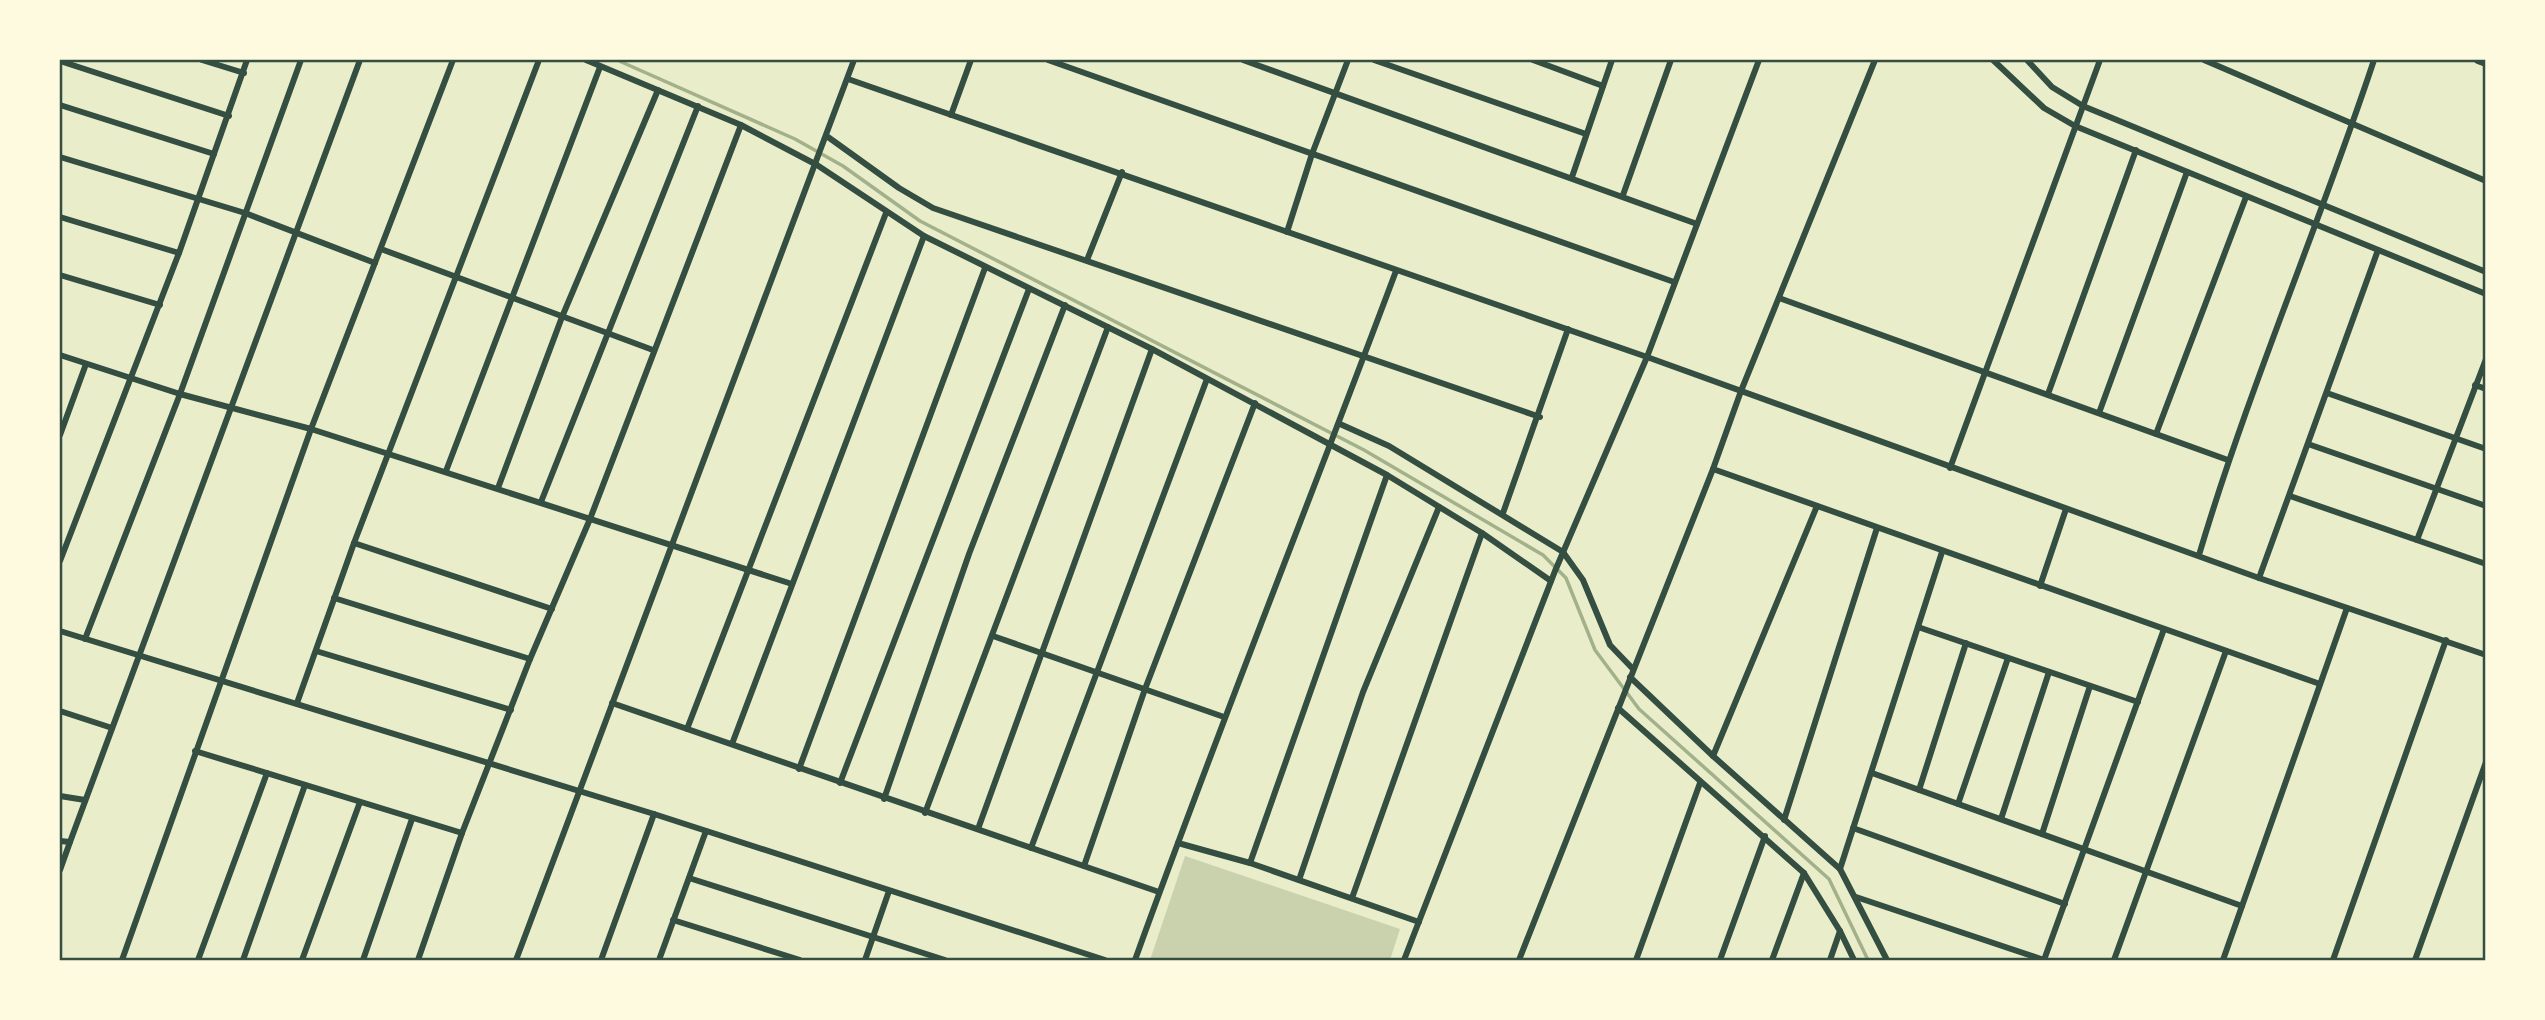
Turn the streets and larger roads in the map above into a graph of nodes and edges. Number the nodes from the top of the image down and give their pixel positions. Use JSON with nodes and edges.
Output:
{"nodes":[{"id":1,"x":202,"y":60,"type":"edge"},
{"id":2,"x":247,"y":60,"type":"edge"},
{"id":3,"x":302,"y":60,"type":"edge"},
{"id":4,"x":359,"y":60,"type":"edge"},
{"id":5,"x":453,"y":60,"type":"edge"},
{"id":6,"x":539,"y":60,"type":"edge"},
{"id":7,"x":586,"y":60,"type":"edge"},
{"id":8,"x":854,"y":60,"type":"edge"},
{"id":9,"x":971,"y":60,"type":"edge"},
{"id":10,"x":1048,"y":60,"type":"edge"},
{"id":11,"x":1243,"y":60,"type":"edge"},
{"id":12,"x":1270,"y":60,"type":"edge"},
{"id":13,"x":1348,"y":60,"type":"edge"},
{"id":14,"x":1374,"y":60,"type":"edge"},
{"id":15,"x":1533,"y":60,"type":"edge"},
{"id":16,"x":1612,"y":60,"type":"edge"},
{"id":17,"x":1671,"y":60,"type":"edge"},
{"id":18,"x":1759,"y":60,"type":"edge"},
{"id":19,"x":1875,"y":60,"type":"edge"},
{"id":20,"x":1993,"y":60,"type":"edge"},
{"id":21,"x":2027,"y":60,"type":"edge"},
{"id":22,"x":2099,"y":60,"type":"edge"},
{"id":23,"x":2204,"y":60,"type":"edge"},
{"id":24,"x":2374,"y":60,"type":"edge"},
{"id":25,"x":2478,"y":60,"type":"edge"},
{"id":26,"x":60,"y":61,"type":"edge"},
{"id":27,"x":2486,"y":63,"type":"edge"},
{"id":28,"x":600,"y":67,"type":"junction"},
{"id":29,"x":1267,"y":68,"type":"junction"},
{"id":30,"x":244,"y":72,"type":"junction"},
{"id":31,"x":848,"y":79,"type":"junction"},
{"id":32,"x":1603,"y":86,"type":"junction"},
{"id":33,"x":658,"y":90,"type":"junction"},
{"id":34,"x":1335,"y":92,"type":"junction"},
{"id":35,"x":60,"y":105,"type":"edge"},
{"id":36,"x":698,"y":106,"type":"junction"},
{"id":37,"x":2083,"y":106,"type":"junction"},
{"id":38,"x":951,"y":115,"type":"junction"},
{"id":39,"x":229,"y":116,"type":"junction"},
{"id":40,"x":2353,"y":124,"type":"junction"},
{"id":41,"x":741,"y":125,"type":"junction"},
{"id":42,"x":2076,"y":126,"type":"junction"},
{"id":43,"x":1586,"y":134,"type":"junction"},
{"id":44,"x":828,"y":137,"type":"junction"},
{"id":45,"x":2136,"y":150,"type":"junction"},
{"id":46,"x":1312,"y":153,"type":"junction"},
{"id":47,"x":214,"y":154,"type":"junction"},
{"id":48,"x":60,"y":157,"type":"edge"},
{"id":49,"x":817,"y":165,"type":"junction"},
{"id":50,"x":1122,"y":172,"type":"junction"},
{"id":51,"x":2187,"y":172,"type":"junction"},
{"id":52,"x":1572,"y":177,"type":"junction"},
{"id":53,"x":2486,"y":181,"type":"edge"},
{"id":54,"x":1623,"y":195,"type":"junction"},
{"id":55,"x":2246,"y":197,"type":"junction"},
{"id":56,"x":198,"y":199,"type":"junction"},
{"id":57,"x":2324,"y":206,"type":"junction"},
{"id":58,"x":246,"y":213,"type":"junction"},
{"id":59,"x":886,"y":213,"type":"junction"},
{"id":60,"x":60,"y":217,"type":"edge"},
{"id":61,"x":1697,"y":224,"type":"junction"},
{"id":62,"x":2316,"y":225,"type":"junction"},
{"id":63,"x":1287,"y":232,"type":"junction"},
{"id":64,"x":296,"y":233,"type":"junction"},
{"id":65,"x":924,"y":236,"type":"junction"},
{"id":66,"x":381,"y":249,"type":"junction"},
{"id":67,"x":2378,"y":250,"type":"junction"},
{"id":68,"x":179,"y":253,"type":"junction"},
{"id":69,"x":1087,"y":260,"type":"junction"},
{"id":70,"x":375,"y":263,"type":"junction"},
{"id":71,"x":985,"y":268,"type":"junction"},
{"id":72,"x":1396,"y":271,"type":"junction"},
{"id":73,"x":2486,"y":272,"type":"edge"},
{"id":74,"x":60,"y":275,"type":"edge"},
{"id":75,"x":456,"y":277,"type":"junction"},
{"id":76,"x":1674,"y":282,"type":"junction"},
{"id":77,"x":1028,"y":289,"type":"junction"},
{"id":78,"x":2486,"y":294,"type":"edge"},
{"id":79,"x":1779,"y":298,"type":"junction"},
{"id":80,"x":513,"y":299,"type":"junction"},
{"id":81,"x":160,"y":305,"type":"junction"},
{"id":82,"x":1065,"y":305,"type":"junction"},
{"id":83,"x":562,"y":317,"type":"junction"},
{"id":84,"x":1108,"y":327,"type":"junction"},
{"id":85,"x":1568,"y":329,"type":"junction"},
{"id":86,"x":607,"y":334,"type":"junction"},
{"id":87,"x":1152,"y":349,"type":"junction"},
{"id":88,"x":653,"y":350,"type":"junction"},
{"id":89,"x":60,"y":355,"type":"edge"},
{"id":90,"x":1364,"y":357,"type":"junction"},
{"id":91,"x":1647,"y":357,"type":"junction"},
{"id":92,"x":2486,"y":359,"type":"edge"},
{"id":93,"x":86,"y":364,"type":"junction"},
{"id":94,"x":1986,"y":372,"type":"junction"},
{"id":95,"x":132,"y":379,"type":"junction"},
{"id":96,"x":1207,"y":379,"type":"junction"},
{"id":97,"x":2475,"y":385,"type":"junction"},
{"id":98,"x":2486,"y":389,"type":"edge"},
{"id":99,"x":1741,"y":391,"type":"junction"},
{"id":100,"x":2327,"y":393,"type":"junction"},
{"id":101,"x":180,"y":394,"type":"junction"},
{"id":102,"x":2048,"y":394,"type":"junction"},
{"id":103,"x":1255,"y":403,"type":"junction"},
{"id":104,"x":231,"y":409,"type":"junction"},
{"id":105,"x":2099,"y":413,"type":"junction"},
{"id":106,"x":1540,"y":417,"type":"junction"},
{"id":107,"x":1340,"y":424,"type":"junction"},
{"id":108,"x":312,"y":429,"type":"junction"},
{"id":109,"x":2156,"y":434,"type":"junction"},
{"id":110,"x":60,"y":435,"type":"edge"},
{"id":111,"x":2457,"y":439,"type":"junction"},
{"id":112,"x":1333,"y":444,"type":"junction"},
{"id":113,"x":2308,"y":444,"type":"junction"},
{"id":114,"x":2486,"y":449,"type":"edge"},
{"id":115,"x":388,"y":454,"type":"junction"},
{"id":116,"x":2228,"y":460,"type":"junction"},
{"id":117,"x":1713,"y":468,"type":"junction"},
{"id":118,"x":1950,"y":468,"type":"junction"},
{"id":119,"x":446,"y":471,"type":"junction"},
{"id":120,"x":1387,"y":475,"type":"junction"},
{"id":121,"x":498,"y":488,"type":"junction"},
{"id":122,"x":2436,"y":489,"type":"junction"},
{"id":123,"x":2290,"y":496,"type":"junction"},
{"id":124,"x":541,"y":502,"type":"junction"},
{"id":125,"x":1817,"y":506,"type":"junction"},
{"id":126,"x":2486,"y":506,"type":"edge"},
{"id":127,"x":1439,"y":507,"type":"junction"},
{"id":128,"x":2066,"y":509,"type":"junction"},
{"id":129,"x":1503,"y":513,"type":"junction"},
{"id":130,"x":590,"y":519,"type":"junction"},
{"id":131,"x":1877,"y":528,"type":"junction"},
{"id":132,"x":1482,"y":533,"type":"junction"},
{"id":133,"x":2417,"y":540,"type":"junction"},
{"id":134,"x":354,"y":543,"type":"junction"},
{"id":135,"x":669,"y":546,"type":"junction"},
{"id":136,"x":1942,"y":552,"type":"junction"},
{"id":137,"x":1562,"y":555,"type":"junction"},
{"id":138,"x":2199,"y":555,"type":"junction"},
{"id":139,"x":60,"y":561,"type":"edge"},
{"id":140,"x":2486,"y":564,"type":"edge"},
{"id":141,"x":749,"y":569,"type":"junction"},
{"id":142,"x":2259,"y":578,"type":"junction"},
{"id":143,"x":1551,"y":581,"type":"junction"},
{"id":144,"x":792,"y":584,"type":"junction"},
{"id":145,"x":2040,"y":586,"type":"junction"},
{"id":146,"x":334,"y":598,"type":"junction"},
{"id":147,"x":2347,"y":608,"type":"junction"},
{"id":148,"x":552,"y":609,"type":"junction"},
{"id":149,"x":1918,"y":627,"type":"junction"},
{"id":150,"x":2164,"y":629,"type":"junction"},
{"id":151,"x":60,"y":631,"type":"edge"},
{"id":152,"x":993,"y":636,"type":"junction"},
{"id":153,"x":85,"y":639,"type":"junction"},
{"id":154,"x":2446,"y":640,"type":"junction"},
{"id":155,"x":1966,"y":643,"type":"junction"},
{"id":156,"x":2226,"y":650,"type":"junction"},
{"id":157,"x":316,"y":651,"type":"junction"},
{"id":158,"x":1041,"y":652,"type":"junction"},
{"id":159,"x":139,"y":655,"type":"junction"},
{"id":160,"x":2486,"y":655,"type":"edge"},
{"id":161,"x":2008,"y":658,"type":"junction"},
{"id":162,"x":530,"y":659,"type":"junction"},
{"id":163,"x":1633,"y":669,"type":"junction"},
{"id":164,"x":1096,"y":671,"type":"junction"},
{"id":165,"x":2049,"y":672,"type":"junction"},
{"id":166,"x":1630,"y":677,"type":"junction"},
{"id":167,"x":222,"y":681,"type":"junction"},
{"id":168,"x":2320,"y":684,"type":"junction"},
{"id":169,"x":2090,"y":686,"type":"junction"},
{"id":170,"x":1146,"y":689,"type":"junction"},
{"id":171,"x":2138,"y":702,"type":"junction"},
{"id":172,"x":297,"y":703,"type":"junction"},
{"id":173,"x":612,"y":704,"type":"junction"},
{"id":174,"x":1618,"y":708,"type":"junction"},
{"id":175,"x":511,"y":710,"type":"junction"},
{"id":176,"x":60,"y":711,"type":"edge"},
{"id":177,"x":1224,"y":717,"type":"junction"},
{"id":178,"x":112,"y":728,"type":"junction"},
{"id":179,"x":687,"y":729,"type":"junction"},
{"id":180,"x":732,"y":744,"type":"junction"},
{"id":181,"x":195,"y":751,"type":"junction"},
{"id":182,"x":1713,"y":756,"type":"junction"},
{"id":183,"x":2486,"y":762,"type":"edge"},
{"id":184,"x":490,"y":763,"type":"junction"},
{"id":185,"x":799,"y":769,"type":"junction"},
{"id":186,"x":267,"y":773,"type":"junction"},
{"id":187,"x":1872,"y":773,"type":"junction"},
{"id":188,"x":840,"y":783,"type":"junction"},
{"id":189,"x":1700,"y":783,"type":"junction"},
{"id":190,"x":305,"y":785,"type":"junction"},
{"id":191,"x":577,"y":790,"type":"junction"},
{"id":192,"x":1919,"y":790,"type":"junction"},
{"id":193,"x":60,"y":796,"type":"edge"},
{"id":194,"x":884,"y":799,"type":"junction"},
{"id":195,"x":85,"y":800,"type":"junction"},
{"id":196,"x":360,"y":803,"type":"junction"},
{"id":197,"x":1958,"y":804,"type":"junction"},
{"id":198,"x":925,"y":813,"type":"junction"},
{"id":199,"x":654,"y":814,"type":"junction"},
{"id":200,"x":412,"y":819,"type":"junction"},
{"id":201,"x":2001,"y":819,"type":"junction"},
{"id":202,"x":1784,"y":820,"type":"junction"},
{"id":203,"x":1853,"y":828,"type":"junction"},
{"id":204,"x":978,"y":829,"type":"junction"},
{"id":205,"x":706,"y":831,"type":"junction"},
{"id":206,"x":462,"y":833,"type":"junction"},
{"id":207,"x":2042,"y":834,"type":"junction"},
{"id":208,"x":1765,"y":836,"type":"junction"},
{"id":209,"x":60,"y":841,"type":"edge"},
{"id":210,"x":70,"y":842,"type":"junction"},
{"id":211,"x":1178,"y":843,"type":"junction"},
{"id":212,"x":1031,"y":848,"type":"junction"},
{"id":213,"x":2086,"y":850,"type":"junction"},
{"id":214,"x":1250,"y":863,"type":"junction"},
{"id":215,"x":1084,"y":866,"type":"junction"},
{"id":216,"x":1840,"y":869,"type":"junction"},
{"id":217,"x":60,"y":870,"type":"edge"},
{"id":218,"x":2147,"y":872,"type":"junction"},
{"id":219,"x":1804,"y":873,"type":"junction"},
{"id":220,"x":689,"y":878,"type":"junction"},
{"id":221,"x":1299,"y":880,"type":"junction"},
{"id":222,"x":889,"y":891,"type":"junction"},
{"id":223,"x":1159,"y":892,"type":"junction"},
{"id":224,"x":1856,"y":897,"type":"junction"},
{"id":225,"x":1352,"y":898,"type":"junction"},
{"id":226,"x":2065,"y":904,"type":"junction"},
{"id":227,"x":2242,"y":906,"type":"junction"},
{"id":228,"x":673,"y":920,"type":"junction"},
{"id":229,"x":1419,"y":922,"type":"junction"},
{"id":230,"x":1840,"y":931,"type":"junction"},
{"id":231,"x":871,"y":939,"type":"junction"},
{"id":232,"x":659,"y":960,"type":"edge"},
{"id":233,"x":1889,"y":960,"type":"edge"},
{"id":234,"x":2044,"y":960,"type":"edge"},
{"id":235,"x":122,"y":961,"type":"edge"},
{"id":236,"x":198,"y":961,"type":"edge"},
{"id":237,"x":243,"y":961,"type":"edge"},
{"id":238,"x":302,"y":961,"type":"edge"},
{"id":239,"x":363,"y":961,"type":"edge"},
{"id":240,"x":418,"y":961,"type":"edge"},
{"id":241,"x":516,"y":961,"type":"edge"},
{"id":242,"x":601,"y":961,"type":"edge"},
{"id":243,"x":800,"y":961,"type":"edge"},
{"id":244,"x":865,"y":961,"type":"edge"},
{"id":245,"x":945,"y":961,"type":"edge"},
{"id":246,"x":1105,"y":961,"type":"edge"},
{"id":247,"x":1135,"y":961,"type":"edge"},
{"id":248,"x":1404,"y":961,"type":"edge"},
{"id":249,"x":1519,"y":961,"type":"edge"},
{"id":250,"x":1636,"y":961,"type":"edge"},
{"id":251,"x":1720,"y":961,"type":"edge"},
{"id":252,"x":1772,"y":961,"type":"edge"},
{"id":253,"x":1830,"y":961,"type":"edge"},
{"id":254,"x":1854,"y":961,"type":"edge"},
{"id":255,"x":2114,"y":961,"type":"edge"},
{"id":256,"x":2222,"y":961,"type":"edge"},
{"id":257,"x":2333,"y":961,"type":"edge"},
{"id":258,"x":2415,"y":961,"type":"edge"}],
"edges":[{"from":1,"to":30,"type":"street"},
{"from":2,"to":30,"type":"street"},
{"from":3,"to":58,"type":"street"},
{"from":4,"to":64,"type":"street"},
{"from":5,"to":66,"type":"street"},
{"from":6,"to":75,"type":"street"},
{"from":7,"to":28,"type":"street"},
{"from":8,"to":31,"type":"street"},
{"from":9,"to":38,"type":"street"},
{"from":10,"to":46,"type":"street"},
{"from":11,"to":29,"type":"street"},
{"from":12,"to":29,"type":"street"},
{"from":13,"to":34,"type":"street"},
{"from":14,"to":43,"type":"street"},
{"from":15,"to":32,"type":"street"},
{"from":16,"to":32,"type":"street"},
{"from":17,"to":54,"type":"street"},
{"from":18,"to":61,"type":"street"},
{"from":19,"to":79,"type":"street"},
{"from":20,"to":42,"type":"street"},
{"from":21,"to":37,"type":"street"},
{"from":22,"to":37,"type":"street"},
{"from":23,"to":40,"type":"street"},
{"from":24,"to":40,"type":"street"},
{"from":25,"to":27,"type":"street"},
{"from":26,"to":39,"type":"street"},
{"from":28,"to":33,"type":"street"},
{"from":28,"to":80,"type":"street"},
{"from":29,"to":34,"type":"street"},
{"from":30,"to":39,"type":"street"},
{"from":31,"to":38,"type":"street"},
{"from":31,"to":44,"type":"street"},
{"from":32,"to":43,"type":"street"},
{"from":33,"to":36,"type":"street"},
{"from":33,"to":83,"type":"street"},
{"from":34,"to":46,"type":"street"},
{"from":34,"to":52,"type":"street"},
{"from":35,"to":47,"type":"street"},
{"from":36,"to":41,"type":"street"},
{"from":36,"to":86,"type":"street"},
{"from":37,"to":42,"type":"street"},
{"from":37,"to":57,"type":"street"},
{"from":38,"to":50,"type":"street"},
{"from":39,"to":47,"type":"street"},
{"from":40,"to":53,"type":"street"},
{"from":40,"to":57,"type":"street"},
{"from":41,"to":49,"type":"street"},
{"from":41,"to":88,"type":"street"},
{"from":42,"to":45,"type":"street"},
{"from":42,"to":94,"type":"street"},
{"from":43,"to":52,"type":"street"},
{"from":44,"to":49,"type":"street"},
{"from":44,"to":69,"type":"street"},
{"from":45,"to":51,"type":"street"},
{"from":45,"to":102,"type":"street"},
{"from":46,"to":63,"type":"street"},
{"from":46,"to":76,"type":"street"},
{"from":47,"to":56,"type":"street"},
{"from":48,"to":56,"type":"street"},
{"from":49,"to":59,"type":"street"},
{"from":49,"to":135,"type":"street"},
{"from":50,"to":63,"type":"street"},
{"from":50,"to":69,"type":"street"},
{"from":51,"to":55,"type":"street"},
{"from":51,"to":105,"type":"street"},
{"from":52,"to":54,"type":"street"},
{"from":54,"to":61,"type":"street"},
{"from":55,"to":62,"type":"street"},
{"from":55,"to":109,"type":"street"},
{"from":56,"to":58,"type":"street"},
{"from":56,"to":68,"type":"street"},
{"from":57,"to":62,"type":"street"},
{"from":57,"to":73,"type":"street"},
{"from":58,"to":64,"type":"street"},
{"from":58,"to":101,"type":"street"},
{"from":59,"to":65,"type":"street"},
{"from":59,"to":141,"type":"street"},
{"from":60,"to":68,"type":"street"},
{"from":61,"to":76,"type":"street"},
{"from":62,"to":67,"type":"street"},
{"from":62,"to":116,"type":"street"},
{"from":63,"to":72,"type":"street"},
{"from":64,"to":70,"type":"street"},
{"from":64,"to":104,"type":"street"},
{"from":65,"to":71,"type":"street"},
{"from":65,"to":144,"type":"street"},
{"from":66,"to":70,"type":"street"},
{"from":66,"to":75,"type":"street"},
{"from":67,"to":78,"type":"street"},
{"from":67,"to":100,"type":"street"},
{"from":68,"to":81,"type":"street"},
{"from":69,"to":90,"type":"street"},
{"from":70,"to":108,"type":"street"},
{"from":71,"to":77,"type":"street"},
{"from":71,"to":185,"type":"street"},
{"from":72,"to":85,"type":"street"},
{"from":72,"to":90,"type":"street"},
{"from":74,"to":81,"type":"street"},
{"from":75,"to":80,"type":"street"},
{"from":75,"to":115,"type":"street"},
{"from":76,"to":91,"type":"street"},
{"from":77,"to":82,"type":"street"},
{"from":77,"to":188,"type":"street"},
{"from":79,"to":94,"type":"street"},
{"from":79,"to":99,"type":"street"},
{"from":80,"to":83,"type":"street"},
{"from":80,"to":119,"type":"street"},
{"from":81,"to":95,"type":"street"},
{"from":82,"to":84,"type":"street"},
{"from":82,"to":194,"type":"street"},
{"from":83,"to":86,"type":"street"},
{"from":83,"to":121,"type":"street"},
{"from":84,"to":87,"type":"street"},
{"from":84,"to":152,"type":"street"},
{"from":85,"to":91,"type":"street"},
{"from":85,"to":106,"type":"street"},
{"from":86,"to":88,"type":"street"},
{"from":86,"to":124,"type":"street"},
{"from":87,"to":96,"type":"street"},
{"from":87,"to":158,"type":"street"},
{"from":88,"to":130,"type":"street"},
{"from":89,"to":93,"type":"street"},
{"from":90,"to":106,"type":"street"},
{"from":90,"to":107,"type":"street"},
{"from":91,"to":99,"type":"street"},
{"from":91,"to":137,"type":"street"},
{"from":92,"to":97,"type":"street"},
{"from":93,"to":95,"type":"street"},
{"from":93,"to":110,"type":"street"},
{"from":94,"to":102,"type":"street"},
{"from":94,"to":118,"type":"street"},
{"from":95,"to":101,"type":"street"},
{"from":95,"to":139,"type":"street"},
{"from":96,"to":103,"type":"street"},
{"from":96,"to":164,"type":"street"},
{"from":97,"to":98,"type":"street"},
{"from":97,"to":111,"type":"street"},
{"from":99,"to":117,"type":"street"},
{"from":99,"to":118,"type":"street"},
{"from":100,"to":111,"type":"street"},
{"from":100,"to":113,"type":"street"},
{"from":101,"to":104,"type":"street"},
{"from":101,"to":153,"type":"street"},
{"from":102,"to":105,"type":"street"},
{"from":103,"to":112,"type":"street"},
{"from":103,"to":170,"type":"street"},
{"from":104,"to":108,"type":"street"},
{"from":104,"to":159,"type":"street"},
{"from":105,"to":109,"type":"street"},
{"from":106,"to":129,"type":"street"},
{"from":107,"to":112,"type":"street"},
{"from":107,"to":129,"type":"street"},
{"from":108,"to":115,"type":"street"},
{"from":108,"to":167,"type":"street"},
{"from":109,"to":116,"type":"street"},
{"from":111,"to":114,"type":"street"},
{"from":111,"to":122,"type":"street"},
{"from":112,"to":120,"type":"street"},
{"from":112,"to":177,"type":"street"},
{"from":113,"to":122,"type":"street"},
{"from":113,"to":123,"type":"street"},
{"from":115,"to":119,"type":"street"},
{"from":115,"to":134,"type":"street"},
{"from":116,"to":138,"type":"street"},
{"from":117,"to":125,"type":"street"},
{"from":117,"to":163,"type":"street"},
{"from":118,"to":128,"type":"street"},
{"from":119,"to":121,"type":"street"},
{"from":120,"to":127,"type":"street"},
{"from":120,"to":214,"type":"street"},
{"from":121,"to":124,"type":"street"},
{"from":122,"to":126,"type":"street"},
{"from":122,"to":133,"type":"street"},
{"from":123,"to":133,"type":"street"},
{"from":123,"to":142,"type":"street"},
{"from":124,"to":130,"type":"street"},
{"from":125,"to":131,"type":"street"},
{"from":125,"to":182,"type":"street"},
{"from":127,"to":132,"type":"street"},
{"from":127,"to":221,"type":"street"},
{"from":128,"to":138,"type":"street"},
{"from":128,"to":145,"type":"street"},
{"from":129,"to":137,"type":"street"},
{"from":130,"to":135,"type":"street"},
{"from":130,"to":148,"type":"street"},
{"from":131,"to":136,"type":"street"},
{"from":131,"to":202,"type":"street"},
{"from":132,"to":143,"type":"street"},
{"from":132,"to":225,"type":"street"},
{"from":133,"to":140,"type":"street"},
{"from":134,"to":146,"type":"street"},
{"from":134,"to":148,"type":"street"},
{"from":135,"to":141,"type":"street"},
{"from":135,"to":173,"type":"street"},
{"from":136,"to":145,"type":"street"},
{"from":136,"to":149,"type":"street"},
{"from":137,"to":143,"type":"street"},
{"from":137,"to":163,"type":"street"},
{"from":138,"to":142,"type":"street"},
{"from":141,"to":144,"type":"street"},
{"from":141,"to":179,"type":"street"},
{"from":142,"to":147,"type":"street"},
{"from":143,"to":229,"type":"street"},
{"from":144,"to":180,"type":"street"},
{"from":145,"to":150,"type":"street"},
{"from":146,"to":157,"type":"street"},
{"from":146,"to":162,"type":"street"},
{"from":147,"to":154,"type":"street"},
{"from":147,"to":168,"type":"street"},
{"from":148,"to":162,"type":"street"},
{"from":149,"to":155,"type":"street"},
{"from":149,"to":187,"type":"street"},
{"from":150,"to":156,"type":"street"},
{"from":150,"to":171,"type":"street"},
{"from":151,"to":153,"type":"street"},
{"from":152,"to":158,"type":"street"},
{"from":152,"to":198,"type":"street"},
{"from":153,"to":159,"type":"street"},
{"from":154,"to":160,"type":"street"},
{"from":154,"to":257,"type":"street"},
{"from":155,"to":161,"type":"street"},
{"from":155,"to":192,"type":"street"},
{"from":156,"to":168,"type":"street"},
{"from":156,"to":218,"type":"street"},
{"from":157,"to":172,"type":"street"},
{"from":157,"to":175,"type":"street"},
{"from":158,"to":164,"type":"street"},
{"from":158,"to":204,"type":"street"},
{"from":159,"to":167,"type":"street"},
{"from":159,"to":178,"type":"street"},
{"from":161,"to":165,"type":"street"},
{"from":161,"to":197,"type":"street"},
{"from":162,"to":175,"type":"street"},
{"from":163,"to":166,"type":"street"},
{"from":164,"to":170,"type":"street"},
{"from":164,"to":212,"type":"street"},
{"from":165,"to":169,"type":"street"},
{"from":165,"to":201,"type":"street"},
{"from":166,"to":174,"type":"street"},
{"from":166,"to":182,"type":"street"},
{"from":167,"to":172,"type":"street"},
{"from":167,"to":181,"type":"street"},
{"from":168,"to":227,"type":"street"},
{"from":169,"to":171,"type":"street"},
{"from":169,"to":207,"type":"street"},
{"from":170,"to":177,"type":"street"},
{"from":170,"to":215,"type":"street"},
{"from":171,"to":213,"type":"street"},
{"from":172,"to":184,"type":"street"},
{"from":173,"to":179,"type":"street"},
{"from":173,"to":191,"type":"street"},
{"from":174,"to":189,"type":"street"},
{"from":174,"to":249,"type":"street"},
{"from":175,"to":184,"type":"street"},
{"from":176,"to":178,"type":"street"},
{"from":177,"to":211,"type":"street"},
{"from":178,"to":195,"type":"street"},
{"from":179,"to":180,"type":"street"},
{"from":180,"to":185,"type":"street"},
{"from":181,"to":186,"type":"street"},
{"from":181,"to":235,"type":"street"},
{"from":182,"to":202,"type":"street"},
{"from":183,"to":258,"type":"street"},
{"from":184,"to":191,"type":"street"},
{"from":184,"to":206,"type":"street"},
{"from":185,"to":188,"type":"street"},
{"from":186,"to":190,"type":"street"},
{"from":186,"to":236,"type":"street"},
{"from":187,"to":192,"type":"street"},
{"from":187,"to":203,"type":"street"},
{"from":188,"to":194,"type":"street"},
{"from":189,"to":208,"type":"street"},
{"from":189,"to":250,"type":"street"},
{"from":190,"to":196,"type":"street"},
{"from":190,"to":237,"type":"street"},
{"from":191,"to":199,"type":"street"},
{"from":191,"to":241,"type":"street"},
{"from":192,"to":197,"type":"street"},
{"from":193,"to":195,"type":"street"},
{"from":194,"to":198,"type":"street"},
{"from":195,"to":210,"type":"street"},
{"from":196,"to":200,"type":"street"},
{"from":196,"to":238,"type":"street"},
{"from":197,"to":201,"type":"street"},
{"from":198,"to":204,"type":"street"},
{"from":199,"to":205,"type":"street"},
{"from":199,"to":242,"type":"street"},
{"from":200,"to":206,"type":"street"},
{"from":200,"to":239,"type":"street"},
{"from":201,"to":207,"type":"street"},
{"from":202,"to":216,"type":"street"},
{"from":203,"to":216,"type":"street"},
{"from":203,"to":226,"type":"street"},
{"from":204,"to":212,"type":"street"},
{"from":205,"to":220,"type":"street"},
{"from":205,"to":222,"type":"street"},
{"from":206,"to":240,"type":"street"},
{"from":207,"to":213,"type":"street"},
{"from":208,"to":219,"type":"street"},
{"from":208,"to":251,"type":"street"},
{"from":209,"to":210,"type":"street"},
{"from":210,"to":217,"type":"street"},
{"from":211,"to":214,"type":"street"},
{"from":211,"to":223,"type":"street"},
{"from":212,"to":215,"type":"street"},
{"from":213,"to":218,"type":"street"},
{"from":213,"to":226,"type":"street"},
{"from":214,"to":221,"type":"street"},
{"from":215,"to":223,"type":"street"},
{"from":216,"to":224,"type":"street"},
{"from":218,"to":227,"type":"street"},
{"from":218,"to":255,"type":"street"},
{"from":219,"to":230,"type":"street"},
{"from":219,"to":252,"type":"street"},
{"from":220,"to":228,"type":"street"},
{"from":220,"to":231,"type":"street"},
{"from":221,"to":225,"type":"street"},
{"from":222,"to":231,"type":"street"},
{"from":222,"to":246,"type":"street"},
{"from":223,"to":247,"type":"street"},
{"from":224,"to":233,"type":"street"},
{"from":224,"to":234,"type":"street"},
{"from":225,"to":229,"type":"street"},
{"from":226,"to":234,"type":"street"},
{"from":227,"to":256,"type":"street"},
{"from":228,"to":232,"type":"street"},
{"from":228,"to":243,"type":"street"},
{"from":229,"to":248,"type":"street"},
{"from":230,"to":253,"type":"street"},
{"from":230,"to":254,"type":"street"},
{"from":231,"to":244,"type":"street"},
{"from":231,"to":245,"type":"street"}]}
